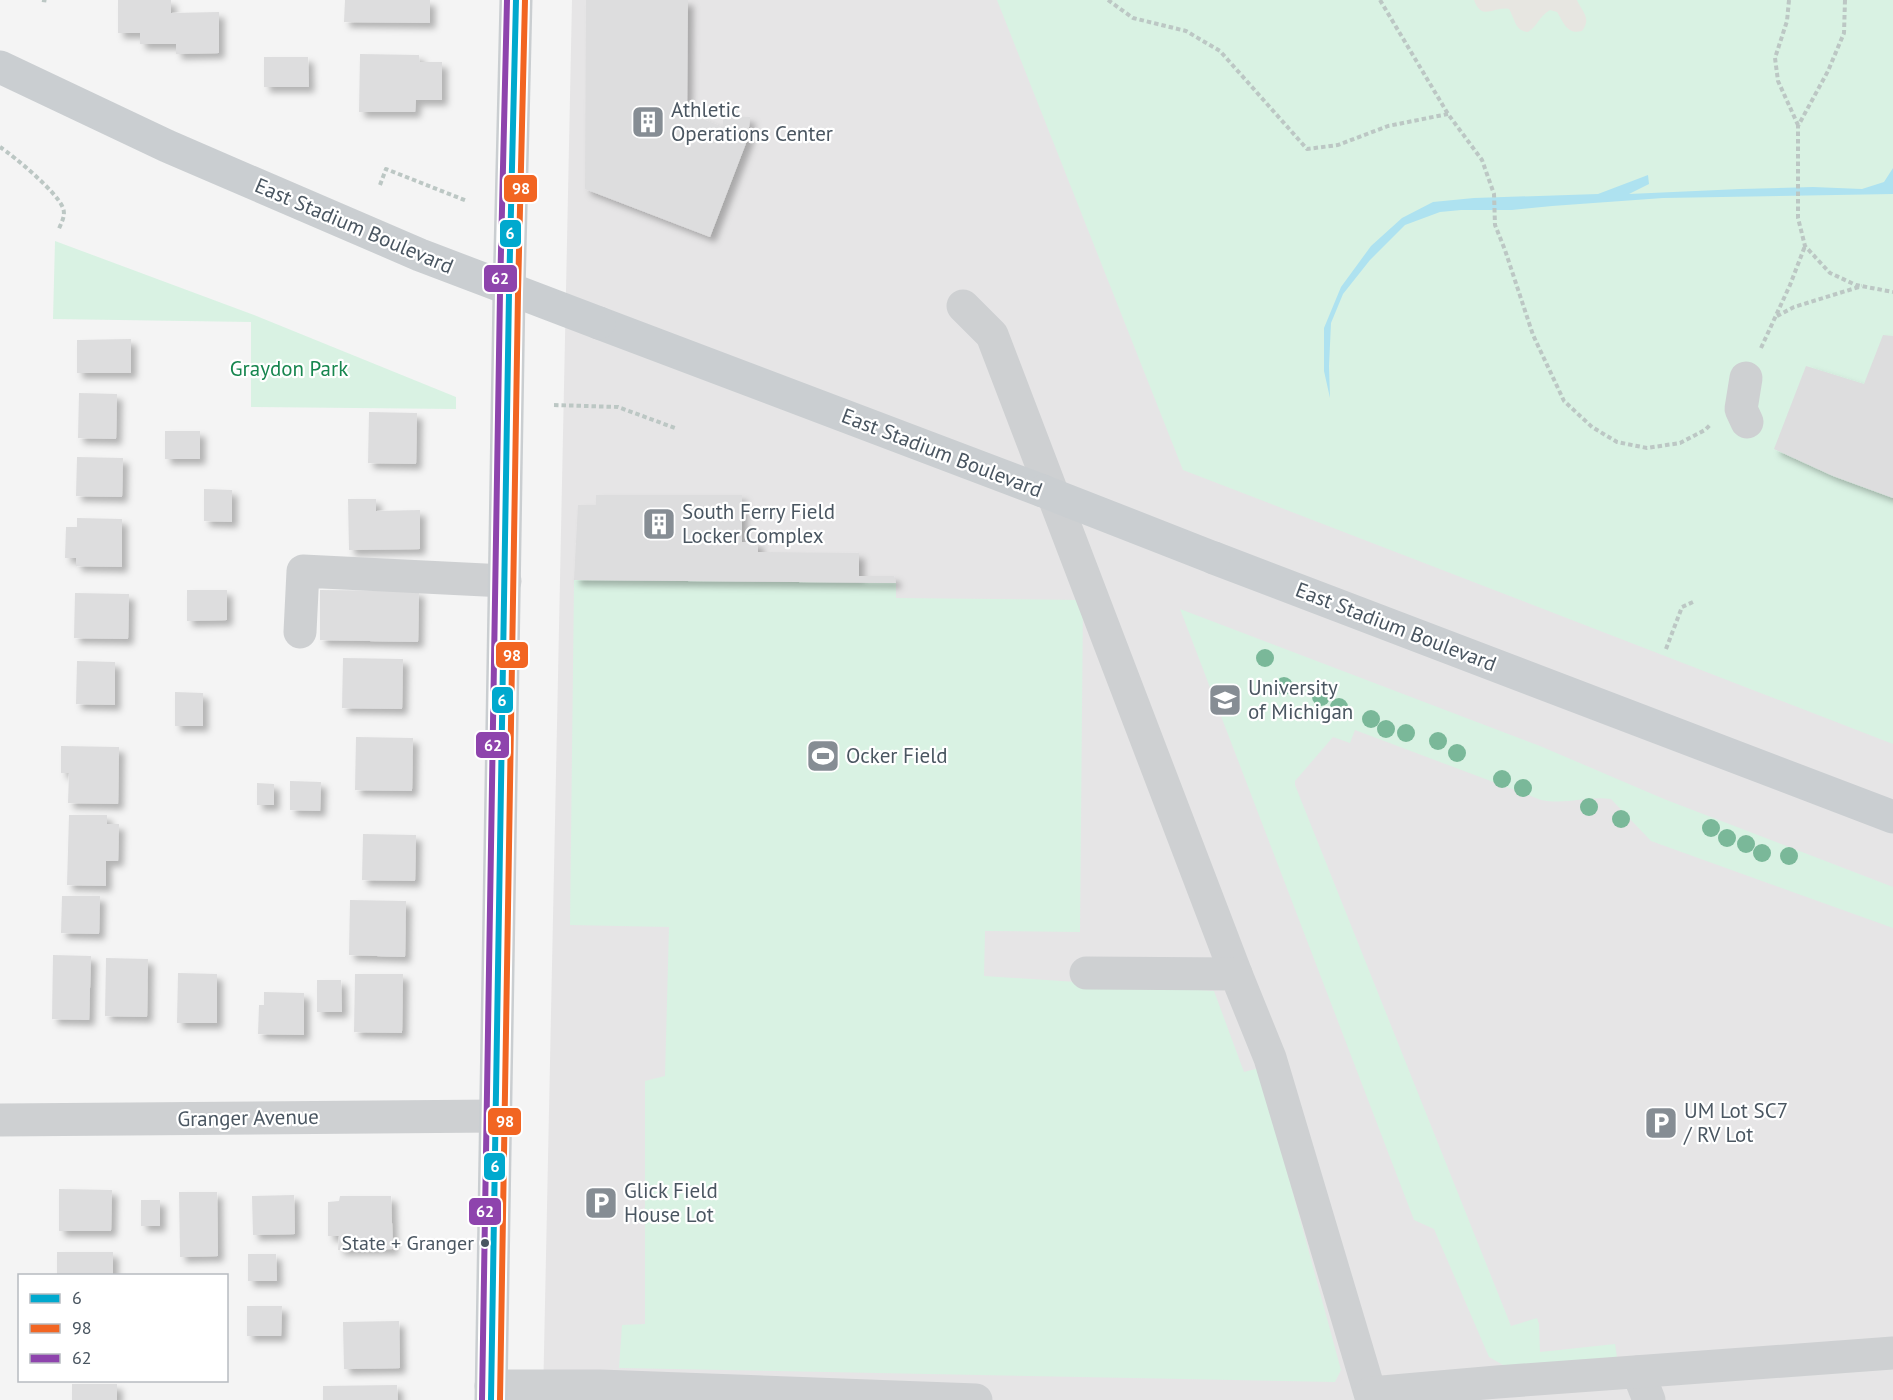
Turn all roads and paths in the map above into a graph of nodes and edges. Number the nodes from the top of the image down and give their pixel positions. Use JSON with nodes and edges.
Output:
{"nodes":[{"id":1,"x":42,"y":0,"type":"edge"},
{"id":2,"x":516,"y":0,"type":"edge"},
{"id":3,"x":1108,"y":0,"type":"edge"},
{"id":4,"x":1380,"y":0,"type":"edge"},
{"id":5,"x":1789,"y":0,"type":"edge"},
{"id":6,"x":1845,"y":0,"type":"edge"},
{"id":7,"x":49,"y":1,"type":"edge"},
{"id":8,"x":0,"y":66,"type":"edge"},
{"id":9,"x":1448,"y":114,"type":"junction"},
{"id":10,"x":1798,"y":126,"type":"junction"},
{"id":11,"x":0,"y":147,"type":"edge"},
{"id":12,"x":380,"y":185,"type":"dead end"},
{"id":13,"x":467,"y":201,"type":"dead end"},
{"id":14,"x":58,"y":231,"type":"dead end"},
{"id":15,"x":1805,"y":246,"type":"junction"},
{"id":16,"x":1863,"y":286,"type":"junction"},
{"id":17,"x":1893,"y":292,"type":"edge"},
{"id":18,"x":963,"y":306,"type":"dead end"},
{"id":19,"x":1777,"y":316,"type":"junction"},
{"id":20,"x":1746,"y":378,"type":"joint"},
{"id":21,"x":554,"y":405,"type":"dead end"},
{"id":22,"x":1715,"y":421,"type":"dead end"},
{"id":23,"x":1747,"y":422,"type":"dead end"},
{"id":24,"x":675,"y":428,"type":"dead end"},
{"id":25,"x":505,"y":581,"type":"junction"},
{"id":26,"x":1695,"y":601,"type":"dead end"},
{"id":27,"x":300,"y":632,"type":"dead end"},
{"id":28,"x":1666,"y":649,"type":"dead end"},
{"id":29,"x":1893,"y":817,"type":"edge"},
{"id":30,"x":1086,"y":973,"type":"dead end"},
{"id":31,"x":1236,"y":974,"type":"junction"},
{"id":32,"x":497,"y":1116,"type":"junction"},
{"id":33,"x":0,"y":1120,"type":"edge"},
{"id":34,"x":1893,"y":1353,"type":"edge"},
{"id":35,"x":1644,"y":1386,"type":"edge"},
{"id":36,"x":491,"y":1393,"type":"edge"},
{"id":37,"x":1371,"y":1396,"type":"edge"},
{"id":38,"x":976,"y":1400,"type":"edge"}],
"edges":[{"from":1,"to":7,"type":"path"},
{"from":2,"to":25,"type":"main road"},
{"from":3,"to":9,"type":"path"},
{"from":4,"to":9,"type":"path"},
{"from":5,"to":10,"type":"path"},
{"from":6,"to":10,"type":"path"},
{"from":8,"to":29,"type":"main road","name":"East Stadium Boulevard","bridge":true},
{"from":9,"to":22,"type":"path"},
{"from":10,"to":15,"type":"path"},
{"from":11,"to":14,"type":"path"},
{"from":12,"to":13,"type":"path"},
{"from":15,"to":16,"type":"path"},
{"from":15,"to":19,"type":"path"},
{"from":16,"to":17,"type":"path"},
{"from":16,"to":19,"type":"path"},
{"from":18,"to":31,"type":"street"},
{"from":19,"to":20,"type":"path"},
{"from":20,"to":23,"type":"street"},
{"from":21,"to":24,"type":"path"},
{"from":25,"to":27,"type":"street"},
{"from":25,"to":32,"type":"main road"},
{"from":26,"to":28,"type":"path"},
{"from":30,"to":31,"type":"street"},
{"from":31,"to":37,"type":"street"},
{"from":32,"to":33,"type":"street","name":"Granger Avenue"},
{"from":32,"to":36,"type":"main road"},
{"from":34,"to":35,"type":"street"},
{"from":35,"to":37,"type":"street"},
{"from":36,"to":38,"type":"street"}]}
